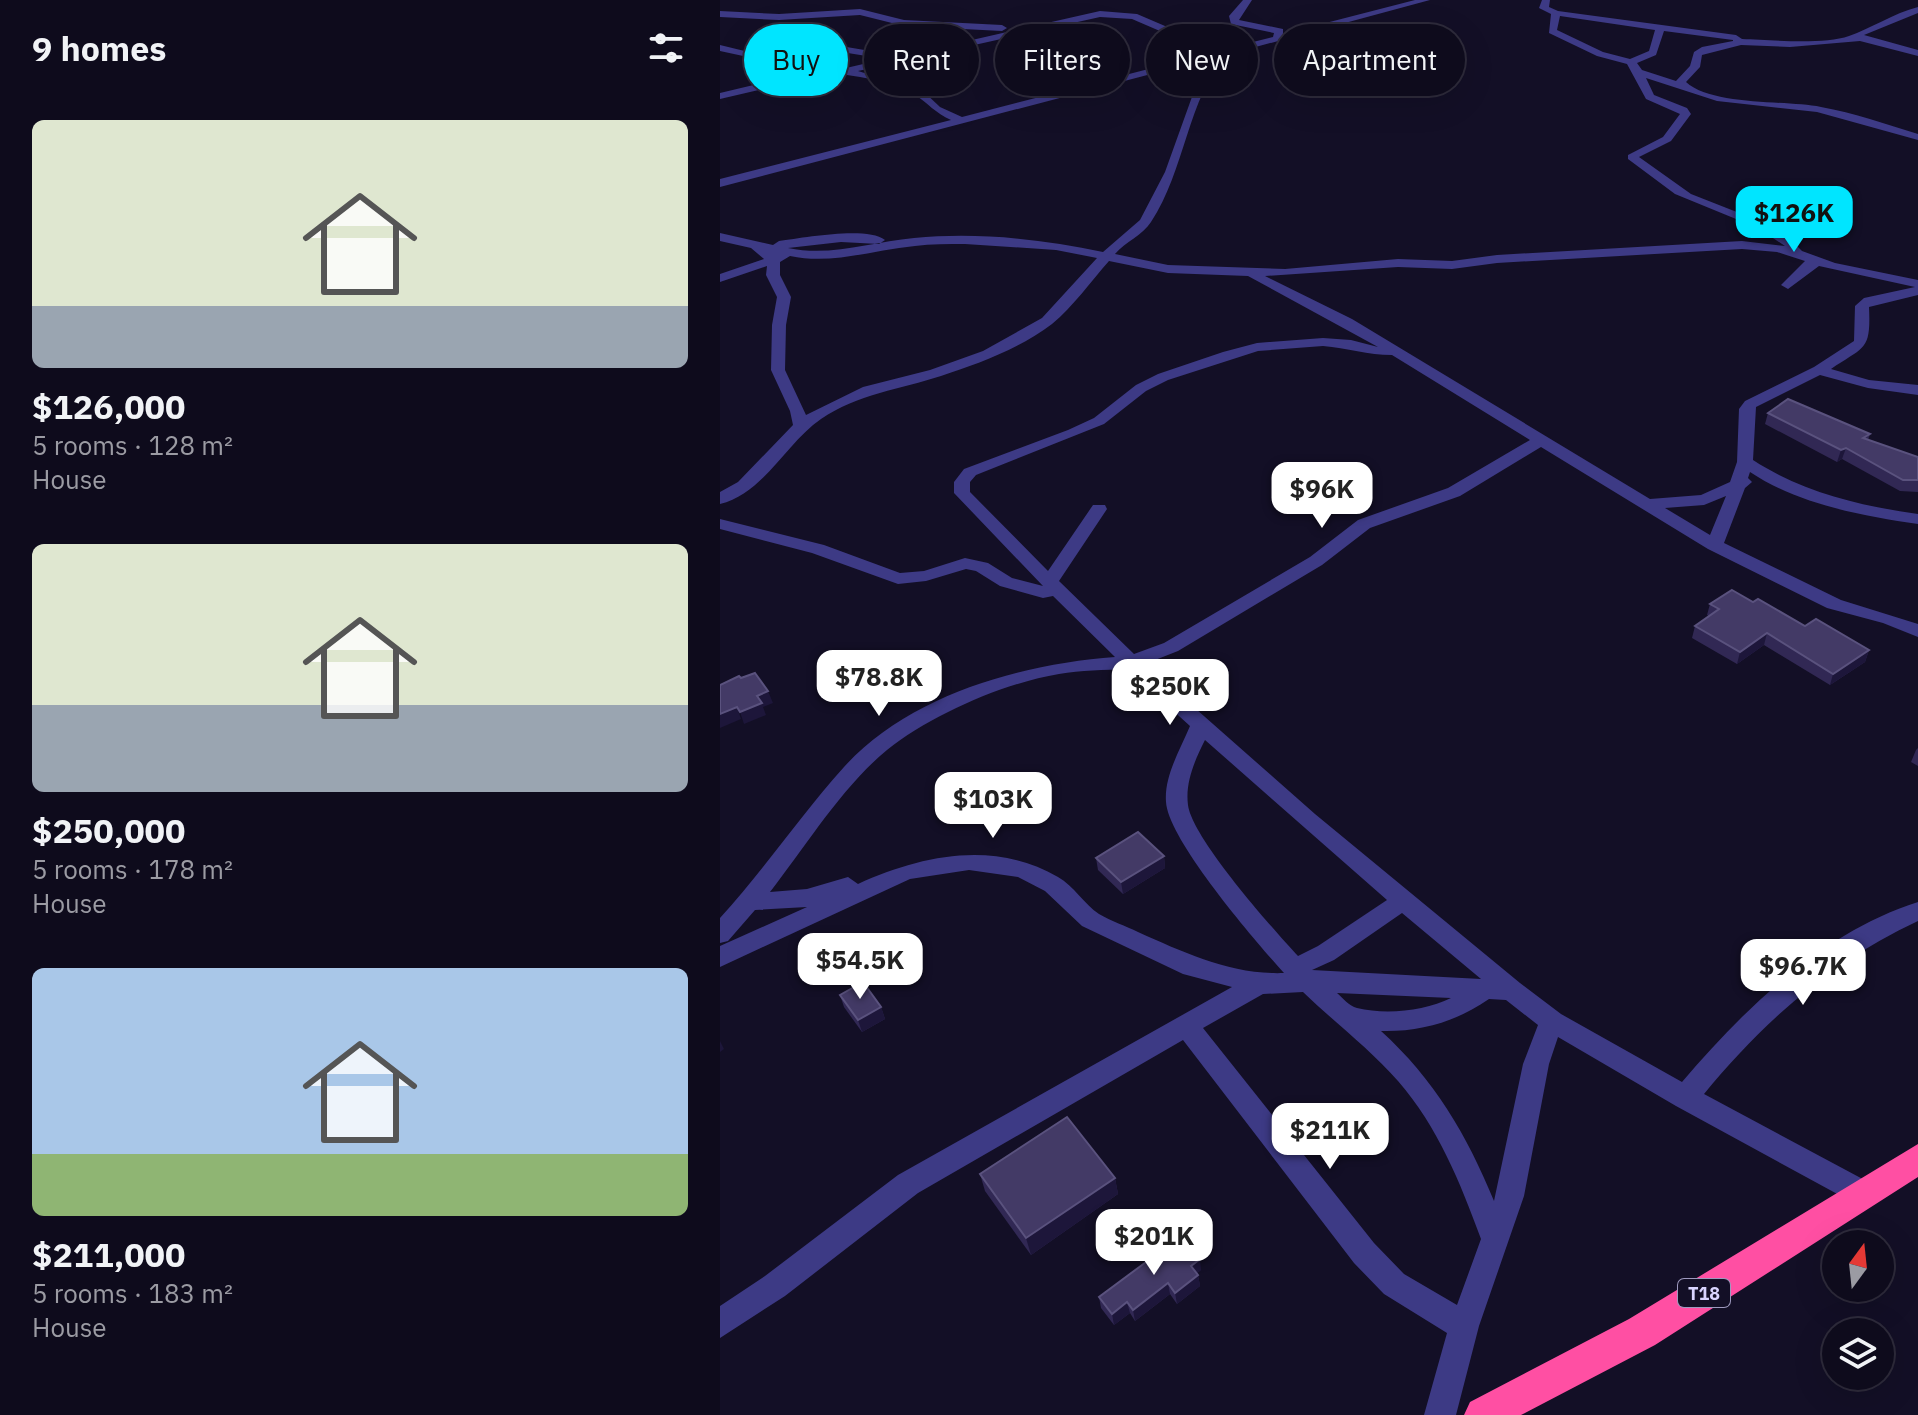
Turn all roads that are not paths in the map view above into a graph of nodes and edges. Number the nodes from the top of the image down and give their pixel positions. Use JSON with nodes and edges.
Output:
{"nodes":[{"id":1,"x":1248,"y":0,"type":"edge"},
{"id":2,"x":1406,"y":0,"type":"edge"},
{"id":3,"x":1426,"y":0,"type":"edge"},
{"id":4,"x":1546,"y":0,"type":"edge"},
{"id":5,"x":1918,"y":10,"type":"edge"},
{"id":6,"x":1556,"y":13,"type":"junction"},
{"id":7,"x":720,"y":14,"type":"edge"},
{"id":8,"x":1048,"y":24,"type":"edge"},
{"id":9,"x":1153,"y":24,"type":"edge"},
{"id":10,"x":1321,"y":24,"type":"edge"},
{"id":11,"x":1327,"y":24,"type":"edge"},
{"id":12,"x":995,"y":27,"type":"edge"},
{"id":13,"x":1660,"y":29,"type":"junction"},
{"id":14,"x":1274,"y":35,"type":"edge"},
{"id":15,"x":1859,"y":38,"type":"junction"},
{"id":16,"x":1739,"y":42,"type":"junction"},
{"id":17,"x":720,"y":46,"type":"edge"},
{"id":18,"x":744,"y":47,"type":"edge"},
{"id":19,"x":744,"y":53,"type":"edge"},
{"id":20,"x":1918,"y":53,"type":"edge"},
{"id":21,"x":1635,"y":67,"type":"junction"},
{"id":22,"x":848,"y":72,"type":"edge"},
{"id":23,"x":1146,"y":73,"type":"edge"},
{"id":24,"x":1683,"y":87,"type":"junction"},
{"id":25,"x":744,"y":90,"type":"edge"},
{"id":26,"x":720,"y":96,"type":"edge"},
{"id":27,"x":1198,"y":96,"type":"edge"},
{"id":28,"x":958,"y":119,"type":"junction"},
{"id":29,"x":1918,"y":137,"type":"edge"},
{"id":30,"x":724,"y":183,"type":"edge"},
{"id":31,"x":720,"y":237,"type":"edge"},
{"id":32,"x":914,"y":242,"type":"junction"},
{"id":33,"x":771,"y":253,"type":"junction"},
{"id":34,"x":1799,"y":254,"type":"junction"},
{"id":35,"x":1107,"y":256,"type":"junction"},
{"id":36,"x":1819,"y":262,"type":"junction"},
{"id":37,"x":1242,"y":273,"type":"junction"},
{"id":38,"x":720,"y":278,"type":"edge"},
{"id":39,"x":1918,"y":284,"type":"edge"},
{"id":40,"x":1788,"y":285,"type":"dead end"},
{"id":41,"x":1918,"y":291,"type":"edge"},
{"id":42,"x":1392,"y":351,"type":"junction"},
{"id":43,"x":1819,"y":370,"type":"junction"},
{"id":44,"x":1918,"y":390,"type":"edge"},
{"id":45,"x":801,"y":426,"type":"junction"},
{"id":46,"x":1540,"y":441,"type":"junction"},
{"id":47,"x":1745,"y":462,"type":"junction"},
{"id":48,"x":1771,"y":479,"type":"junction"},
{"id":49,"x":1737,"y":484,"type":"junction"},
{"id":50,"x":720,"y":499,"type":"edge"},
{"id":51,"x":1648,"y":504,"type":"junction"},
{"id":52,"x":1099,"y":509,"type":"dead end"},
{"id":53,"x":1918,"y":519,"type":"edge"},
{"id":54,"x":720,"y":524,"type":"edge"},
{"id":55,"x":1714,"y":545,"type":"junction"},
{"id":56,"x":1053,"y":586,"type":"junction"},
{"id":57,"x":1918,"y":631,"type":"edge"},
{"id":58,"x":1131,"y":662,"type":"junction"},
{"id":59,"x":1201,"y":725,"type":"junction"},
{"id":60,"x":905,"y":872,"type":"junction"},
{"id":61,"x":1405,"y":899,"type":"junction"},
{"id":62,"x":749,"y":902,"type":"junction"},
{"id":63,"x":1918,"y":911,"type":"edge"},
{"id":64,"x":720,"y":934,"type":"edge"},
{"id":65,"x":720,"y":957,"type":"edge"},
{"id":66,"x":1301,"y":975,"type":"junction"},
{"id":67,"x":1259,"y":984,"type":"junction"},
{"id":68,"x":1483,"y":990,"type":"junction"},
{"id":69,"x":1511,"y":990,"type":"junction"},
{"id":70,"x":1348,"y":1017,"type":"junction"},
{"id":71,"x":1552,"y":1021,"type":"junction"},
{"id":72,"x":1187,"y":1027,"type":"junction"},
{"id":73,"x":1685,"y":1098,"type":"junction"},
{"id":74,"x":1918,"y":1159,"type":"edge"},
{"id":75,"x":1862,"y":1193,"type":"junction"},
{"id":76,"x":1496,"y":1242,"type":"junction"},
{"id":77,"x":720,"y":1323,"type":"edge"},
{"id":78,"x":1464,"y":1326,"type":"junction"},
{"id":79,"x":1440,"y":1415,"type":"edge"},
{"id":80,"x":1483,"y":1415,"type":"edge"}],
"edges":[{"from":1,"to":14,"type":"street"},
{"from":2,"to":10,"type":"street"},
{"from":3,"to":11,"type":"street"},
{"from":4,"to":6,"type":"street"},
{"from":5,"to":15,"type":"street"},
{"from":6,"to":13,"type":"street"},
{"from":6,"to":21,"type":"street"},
{"from":7,"to":12,"type":"street"},
{"from":8,"to":9,"type":"street"},
{"from":13,"to":16,"type":"street"},
{"from":13,"to":21,"type":"street"},
{"from":15,"to":16,"type":"street"},
{"from":15,"to":20,"type":"street"},
{"from":16,"to":24,"type":"street"},
{"from":17,"to":18,"type":"street"},
{"from":17,"to":19,"type":"street"},
{"from":21,"to":24,"type":"street"},
{"from":21,"to":34,"type":"street"},
{"from":22,"to":28,"type":"street"},
{"from":23,"to":28,"type":"street"},
{"from":24,"to":29,"type":"street"},
{"from":25,"to":26,"type":"street"},
{"from":27,"to":35,"type":"street"},
{"from":28,"to":30,"type":"street"},
{"from":31,"to":33,"type":"street"},
{"from":32,"to":33,"type":"street"},
{"from":32,"to":33,"type":"street"},
{"from":32,"to":35,"type":"street"},
{"from":33,"to":38,"type":"street"},
{"from":33,"to":45,"type":"street"},
{"from":34,"to":36,"type":"street"},
{"from":34,"to":37,"type":"street"},
{"from":35,"to":37,"type":"street"},
{"from":35,"to":45,"type":"street"},
{"from":36,"to":39,"type":"street"},
{"from":36,"to":40,"type":"street"},
{"from":37,"to":42,"type":"street"},
{"from":41,"to":43,"type":"street"},
{"from":42,"to":46,"type":"street"},
{"from":42,"to":56,"type":"street"},
{"from":43,"to":44,"type":"street"},
{"from":43,"to":47,"type":"street"},
{"from":45,"to":50,"type":"street"},
{"from":46,"to":51,"type":"street"},
{"from":46,"to":58,"type":"street"},
{"from":47,"to":48,"type":"street"},
{"from":47,"to":49,"type":"street"},
{"from":48,"to":49,"type":"street"},
{"from":48,"to":53,"type":"street"},
{"from":49,"to":51,"type":"street"},
{"from":49,"to":55,"type":"street"},
{"from":51,"to":55,"type":"street"},
{"from":52,"to":56,"type":"street"},
{"from":54,"to":56,"type":"street"},
{"from":55,"to":57,"type":"street"},
{"from":56,"to":58,"type":"street"},
{"from":58,"to":59,"type":"street"},
{"from":58,"to":62,"type":"street"},
{"from":59,"to":61,"type":"street"},
{"from":59,"to":66,"type":"street"},
{"from":60,"to":62,"type":"street"},
{"from":60,"to":65,"type":"street"},
{"from":60,"to":67,"type":"street"},
{"from":61,"to":66,"type":"street"},
{"from":61,"to":69,"type":"street"},
{"from":62,"to":64,"type":"street"},
{"from":63,"to":73,"type":"street"},
{"from":66,"to":67,"type":"street"},
{"from":66,"to":68,"type":"street"},
{"from":66,"to":70,"type":"street"},
{"from":67,"to":72,"type":"street"},
{"from":68,"to":69,"type":"street"},
{"from":68,"to":70,"type":"street"},
{"from":69,"to":71,"type":"street"},
{"from":70,"to":76,"type":"street"},
{"from":71,"to":73,"type":"street"},
{"from":71,"to":76,"type":"street"},
{"from":72,"to":77,"type":"street"},
{"from":72,"to":78,"type":"street"},
{"from":73,"to":75,"type":"street"},
{"from":74,"to":75,"type":"highway","number":"T18"},
{"from":75,"to":80,"type":"highway","number":"T18"},
{"from":76,"to":78,"type":"street"},
{"from":78,"to":79,"type":"street"}]}
